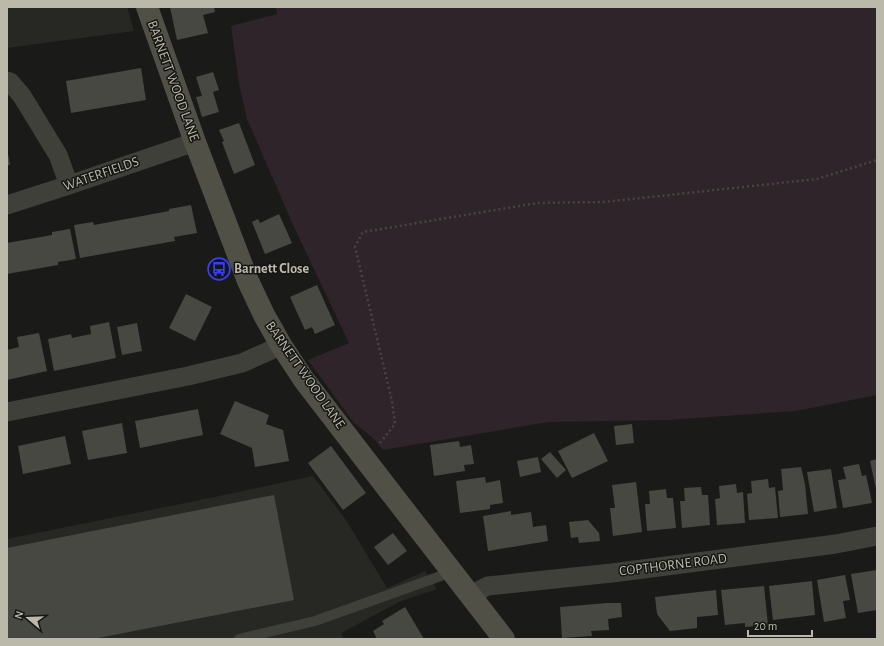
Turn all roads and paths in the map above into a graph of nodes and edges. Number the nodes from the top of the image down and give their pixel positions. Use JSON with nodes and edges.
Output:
{"nodes":[{"id":1,"x":147,"y":7,"type":"edge"},
{"id":2,"x":7,"y":81,"type":"edge"},
{"id":3,"x":195,"y":142,"type":"junction"},
{"id":4,"x":877,"y":160,"type":"edge"},
{"id":5,"x":69,"y":186,"type":"junction"},
{"id":6,"x":7,"y":204,"type":"edge"},
{"id":7,"x":281,"y":345,"type":"junction"},
{"id":8,"x":7,"y":412,"type":"edge"},
{"id":9,"x":364,"y":458,"type":"junction"},
{"id":10,"x":877,"y":536,"type":"edge"},
{"id":11,"x":452,"y":572,"type":"junction"},
{"id":12,"x":470,"y":595,"type":"junction"},
{"id":13,"x":239,"y":639,"type":"edge"},
{"id":14,"x":504,"y":639,"type":"edge"}],
"edges":[{"from":1,"to":3,"type":"street","name":"BARNETT WOOD LANE"},
{"from":2,"to":5,"type":"street"},
{"from":3,"to":5,"type":"street","name":"WATERFIELDS"},
{"from":3,"to":7,"type":"street","name":"BARNETT WOOD LANE"},
{"from":4,"to":9,"type":"path"},
{"from":5,"to":6,"type":"street","name":"WATERFIELDS"},
{"from":7,"to":8,"type":"street"},
{"from":7,"to":9,"type":"street","name":"BARNETT WOOD LANE"},
{"from":9,"to":11,"type":"street","name":"BARNETT WOOD LANE"},
{"from":10,"to":12,"type":"street","name":"COPTHORNE ROAD"},
{"from":11,"to":12,"type":"street","name":"BARNETT WOOD LANE"},
{"from":11,"to":13,"type":"lane"},
{"from":12,"to":14,"type":"street","name":"BARNETT WOOD LANE"}]}
